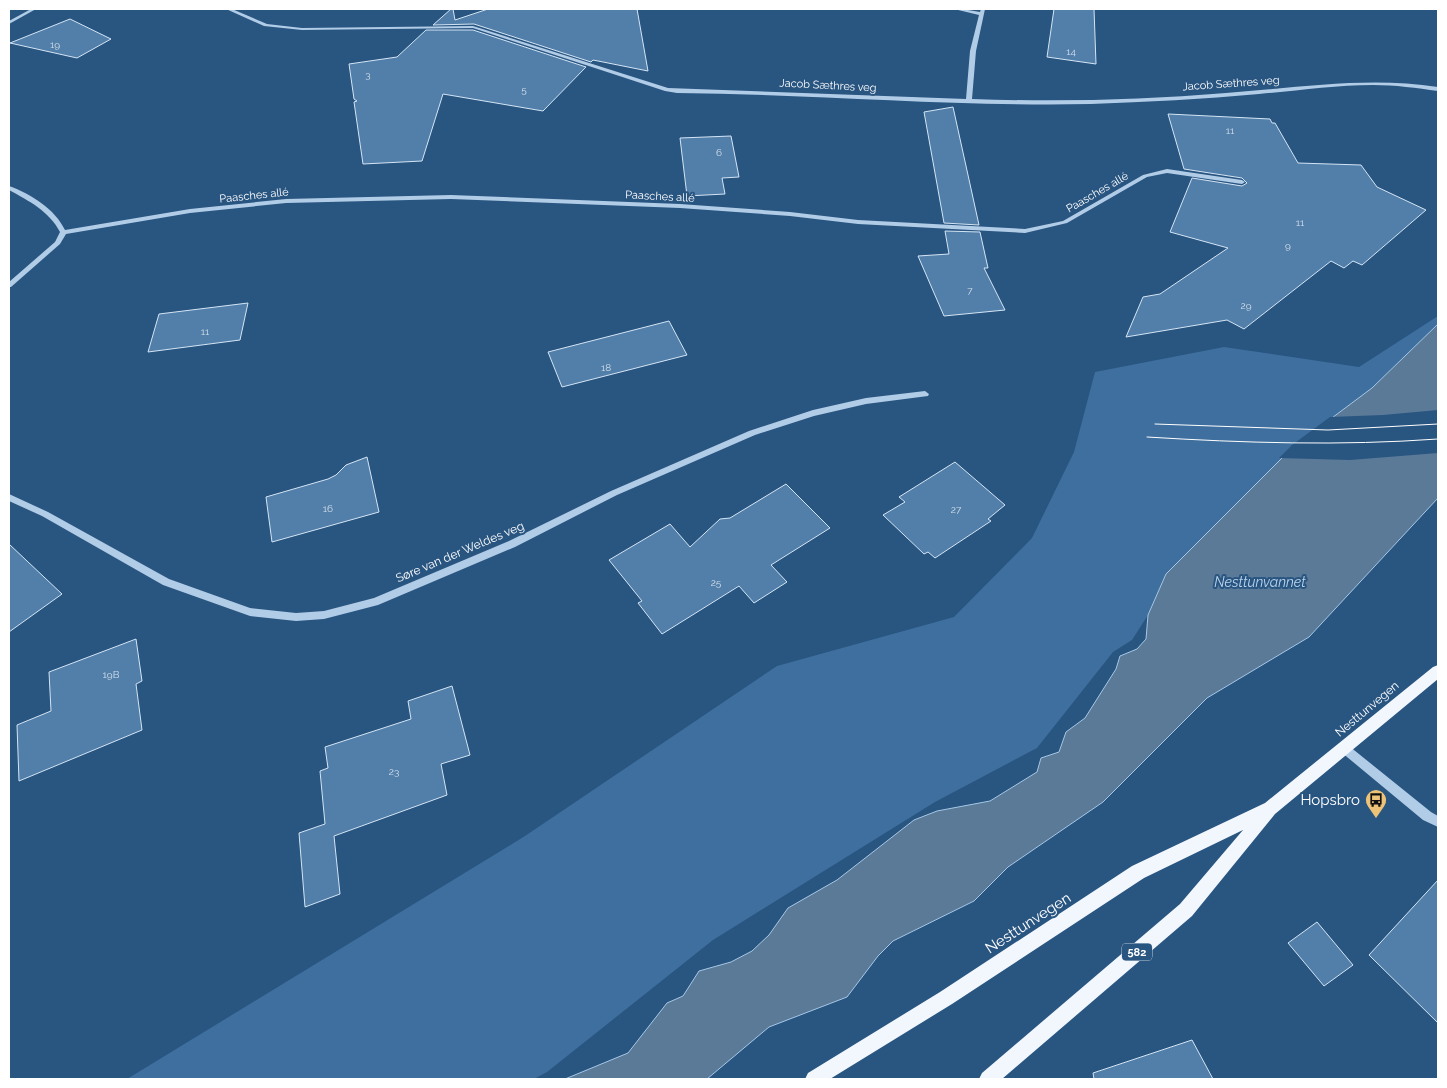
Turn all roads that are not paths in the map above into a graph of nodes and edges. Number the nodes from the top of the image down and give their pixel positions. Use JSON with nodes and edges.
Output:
{"nodes":[{"id":1,"x":34,"y":9,"type":"edge"},
{"id":2,"x":229,"y":9,"type":"edge"},
{"id":3,"x":956,"y":9,"type":"edge"},
{"id":4,"x":983,"y":11,"type":"edge"},
{"id":5,"x":9,"y":24,"type":"edge"},
{"id":6,"x":1438,"y":89,"type":"edge"},
{"id":7,"x":969,"y":101,"type":"junction"},
{"id":8,"x":1242,"y":182,"type":"dead end"},
{"id":9,"x":9,"y":188,"type":"edge"},
{"id":10,"x":63,"y":232,"type":"junction"},
{"id":11,"x":9,"y":285,"type":"edge"},
{"id":12,"x":924,"y":394,"type":"dead end"},
{"id":13,"x":9,"y":497,"type":"edge"},
{"id":14,"x":1438,"y":671,"type":"edge"},
{"id":15,"x":1345,"y":748,"type":"junction"},
{"id":16,"x":1270,"y":809,"type":"junction"},
{"id":17,"x":1438,"y":822,"type":"edge"},
{"id":18,"x":814,"y":1079,"type":"edge"},
{"id":19,"x":988,"y":1079,"type":"edge"}],
"edges":[{"from":1,"to":5,"type":"street"},
{"from":2,"to":7,"type":"street","name":"Jacob Sæthres veg"},
{"from":3,"to":4,"type":"street"},
{"from":4,"to":7,"type":"street"},
{"from":6,"to":7,"type":"street","name":"Jacob Sæthres veg"},
{"from":8,"to":10,"type":"street","name":"Paasches allé"},
{"from":9,"to":10,"type":"street"},
{"from":10,"to":11,"type":"street"},
{"from":12,"to":13,"type":"street","name":"Søre van der Weldes veg"},
{"from":14,"to":15,"type":"main road","name":"Nesttunvegen","number":"582"},
{"from":15,"to":16,"type":"main road","name":"Nesttunvegen","number":"582"},
{"from":15,"to":17,"type":"street"},
{"from":16,"to":18,"type":"main road","name":"Nesttunvegen","number":"582"},
{"from":16,"to":19,"type":"main road","name":"Nesttunvegen","number":"582"}]}
